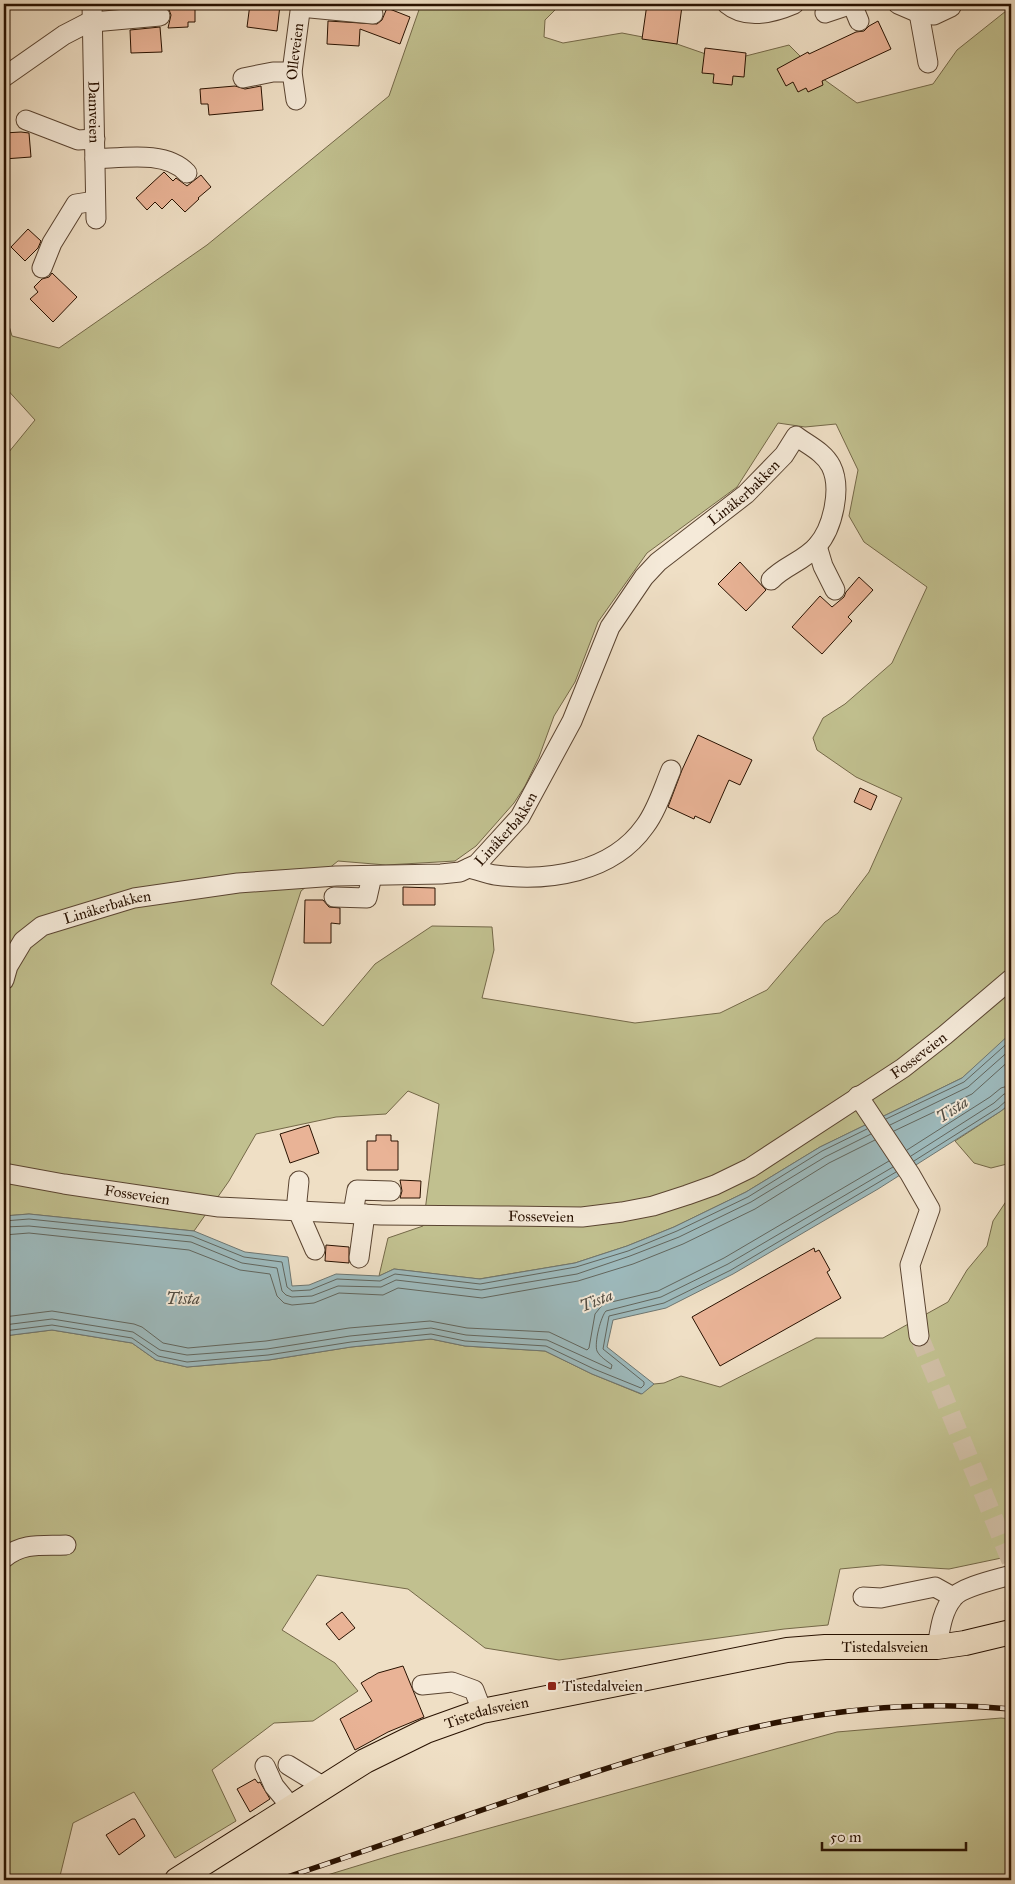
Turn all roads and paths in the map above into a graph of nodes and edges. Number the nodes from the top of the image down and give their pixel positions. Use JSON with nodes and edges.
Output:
{"nodes":[{"id":1,"x":727,"y":4,"type":"edge"},
{"id":2,"x":794,"y":4,"type":"edge"},
{"id":3,"x":898,"y":4,"type":"edge"},
{"id":4,"x":301,"y":5,"type":"edge"},
{"id":5,"x":952,"y":7,"type":"dead end"},
{"id":6,"x":854,"y":10,"type":"edge"},
{"id":7,"x":825,"y":13,"type":"dead end"},
{"id":8,"x":919,"y":13,"type":"junction"},
{"id":9,"x":373,"y":14,"type":"dead end"},
{"id":10,"x":93,"y":15,"type":"edge"},
{"id":11,"x":160,"y":16,"type":"dead end"},
{"id":12,"x":928,"y":63,"type":"dead end"},
{"id":13,"x":292,"y":72,"type":"junction"},
{"id":14,"x":4,"y":77,"type":"edge"},
{"id":15,"x":243,"y":78,"type":"dead end"},
{"id":16,"x":296,"y":100,"type":"dead end"},
{"id":17,"x":26,"y":120,"type":"dead end"},
{"id":18,"x":95,"y":139,"type":"junction"},
{"id":19,"x":95,"y":159,"type":"junction"},
{"id":20,"x":187,"y":174,"type":"dead end"},
{"id":21,"x":42,"y":268,"type":"dead end"},
{"id":22,"x":817,"y":546,"type":"junction"},
{"id":23,"x":771,"y":580,"type":"dead end"},
{"id":24,"x":835,"y":590,"type":"dead end"},
{"id":25,"x":671,"y":770,"type":"dead end"},
{"id":26,"x":469,"y":868,"type":"junction"},
{"id":27,"x":372,"y":876,"type":"junction"},
{"id":28,"x":334,"y":897,"type":"dead end"},
{"id":29,"x":1011,"y":978,"type":"edge"},
{"id":30,"x":4,"y":980,"type":"edge"},
{"id":31,"x":858,"y":1096,"type":"junction"},
{"id":32,"x":4,"y":1173,"type":"edge"},
{"id":33,"x":299,"y":1181,"type":"dead end"},
{"id":34,"x":391,"y":1191,"type":"dead end"},
{"id":35,"x":297,"y":1211,"type":"junction"},
{"id":36,"x":359,"y":1214,"type":"junction"},
{"id":37,"x":315,"y":1250,"type":"dead end"},
{"id":38,"x":359,"y":1258,"type":"dead end"},
{"id":39,"x":919,"y":1336,"type":"tunnel mouth"},
{"id":40,"x":66,"y":1545,"type":"dead end"},
{"id":41,"x":4,"y":1558,"type":"edge"},
{"id":42,"x":1011,"y":1575,"type":"edge"},
{"id":43,"x":863,"y":1597,"type":"dead end"},
{"id":44,"x":953,"y":1597,"type":"junction"},
{"id":45,"x":1011,"y":1632,"type":"edge"},
{"id":46,"x":938,"y":1647,"type":"junction"},
{"id":47,"x":422,"y":1685,"type":"dead end"},
{"id":48,"x":482,"y":1711,"type":"junction"},
{"id":49,"x":288,"y":1765,"type":"dead end"},
{"id":50,"x":265,"y":1766,"type":"dead end"},
{"id":51,"x":324,"y":1787,"type":"junction"},
{"id":52,"x":292,"y":1808,"type":"junction"},
{"id":53,"x":177,"y":1880,"type":"edge"}],
"edges":[{"from":1,"to":2,"type":"street"},
{"from":3,"to":8,"type":"street"},
{"from":4,"to":9,"type":"street"},
{"from":4,"to":13,"type":"street","name":"Olleveien"},
{"from":5,"to":8,"type":"street"},
{"from":6,"to":7,"type":"street"},
{"from":8,"to":12,"type":"street"},
{"from":10,"to":11,"type":"street"},
{"from":10,"to":14,"type":"street"},
{"from":10,"to":18,"type":"street","name":"Damveien"},
{"from":13,"to":15,"type":"street"},
{"from":13,"to":16,"type":"street","name":"Olleveien"},
{"from":17,"to":18,"type":"street"},
{"from":18,"to":19,"type":"street","name":"Damveien"},
{"from":19,"to":20,"type":"street"},
{"from":19,"to":21,"type":"street","name":"Damveien"},
{"from":22,"to":23,"type":"street"},
{"from":22,"to":24,"type":"street"},
{"from":22,"to":26,"type":"street","name":"Linåkerbakken"},
{"from":25,"to":26,"type":"street"},
{"from":26,"to":27,"type":"street","name":"Linåkerbakken"},
{"from":27,"to":28,"type":"street"},
{"from":27,"to":30,"type":"street","name":"Linåkerbakken"},
{"from":29,"to":31,"type":"street","name":"Fosseveien"},
{"from":31,"to":36,"type":"street","name":"Fosseveien"},
{"from":31,"to":39,"type":"street"},
{"from":32,"to":35,"type":"street","name":"Fosseveien"},
{"from":33,"to":35,"type":"street"},
{"from":34,"to":36,"type":"street"},
{"from":35,"to":36,"type":"street","name":"Fosseveien"},
{"from":35,"to":37,"type":"street"},
{"from":36,"to":38,"type":"street"},
{"from":40,"to":41,"type":"street"},
{"from":42,"to":44,"type":"street"},
{"from":43,"to":44,"type":"street"},
{"from":44,"to":46,"type":"street"},
{"from":45,"to":46,"type":"main road","name":"Tistedalsveien"},
{"from":46,"to":48,"type":"main road","name":"Tistedalsveien"},
{"from":47,"to":48,"type":"street"},
{"from":48,"to":51,"type":"main road","name":"Tistedalsveien"},
{"from":49,"to":51,"type":"street"},
{"from":50,"to":52,"type":"street"},
{"from":51,"to":52,"type":"main road","name":"Tistedalsveien"},
{"from":52,"to":53,"type":"main road","name":"Tistedalsveien"}]}
